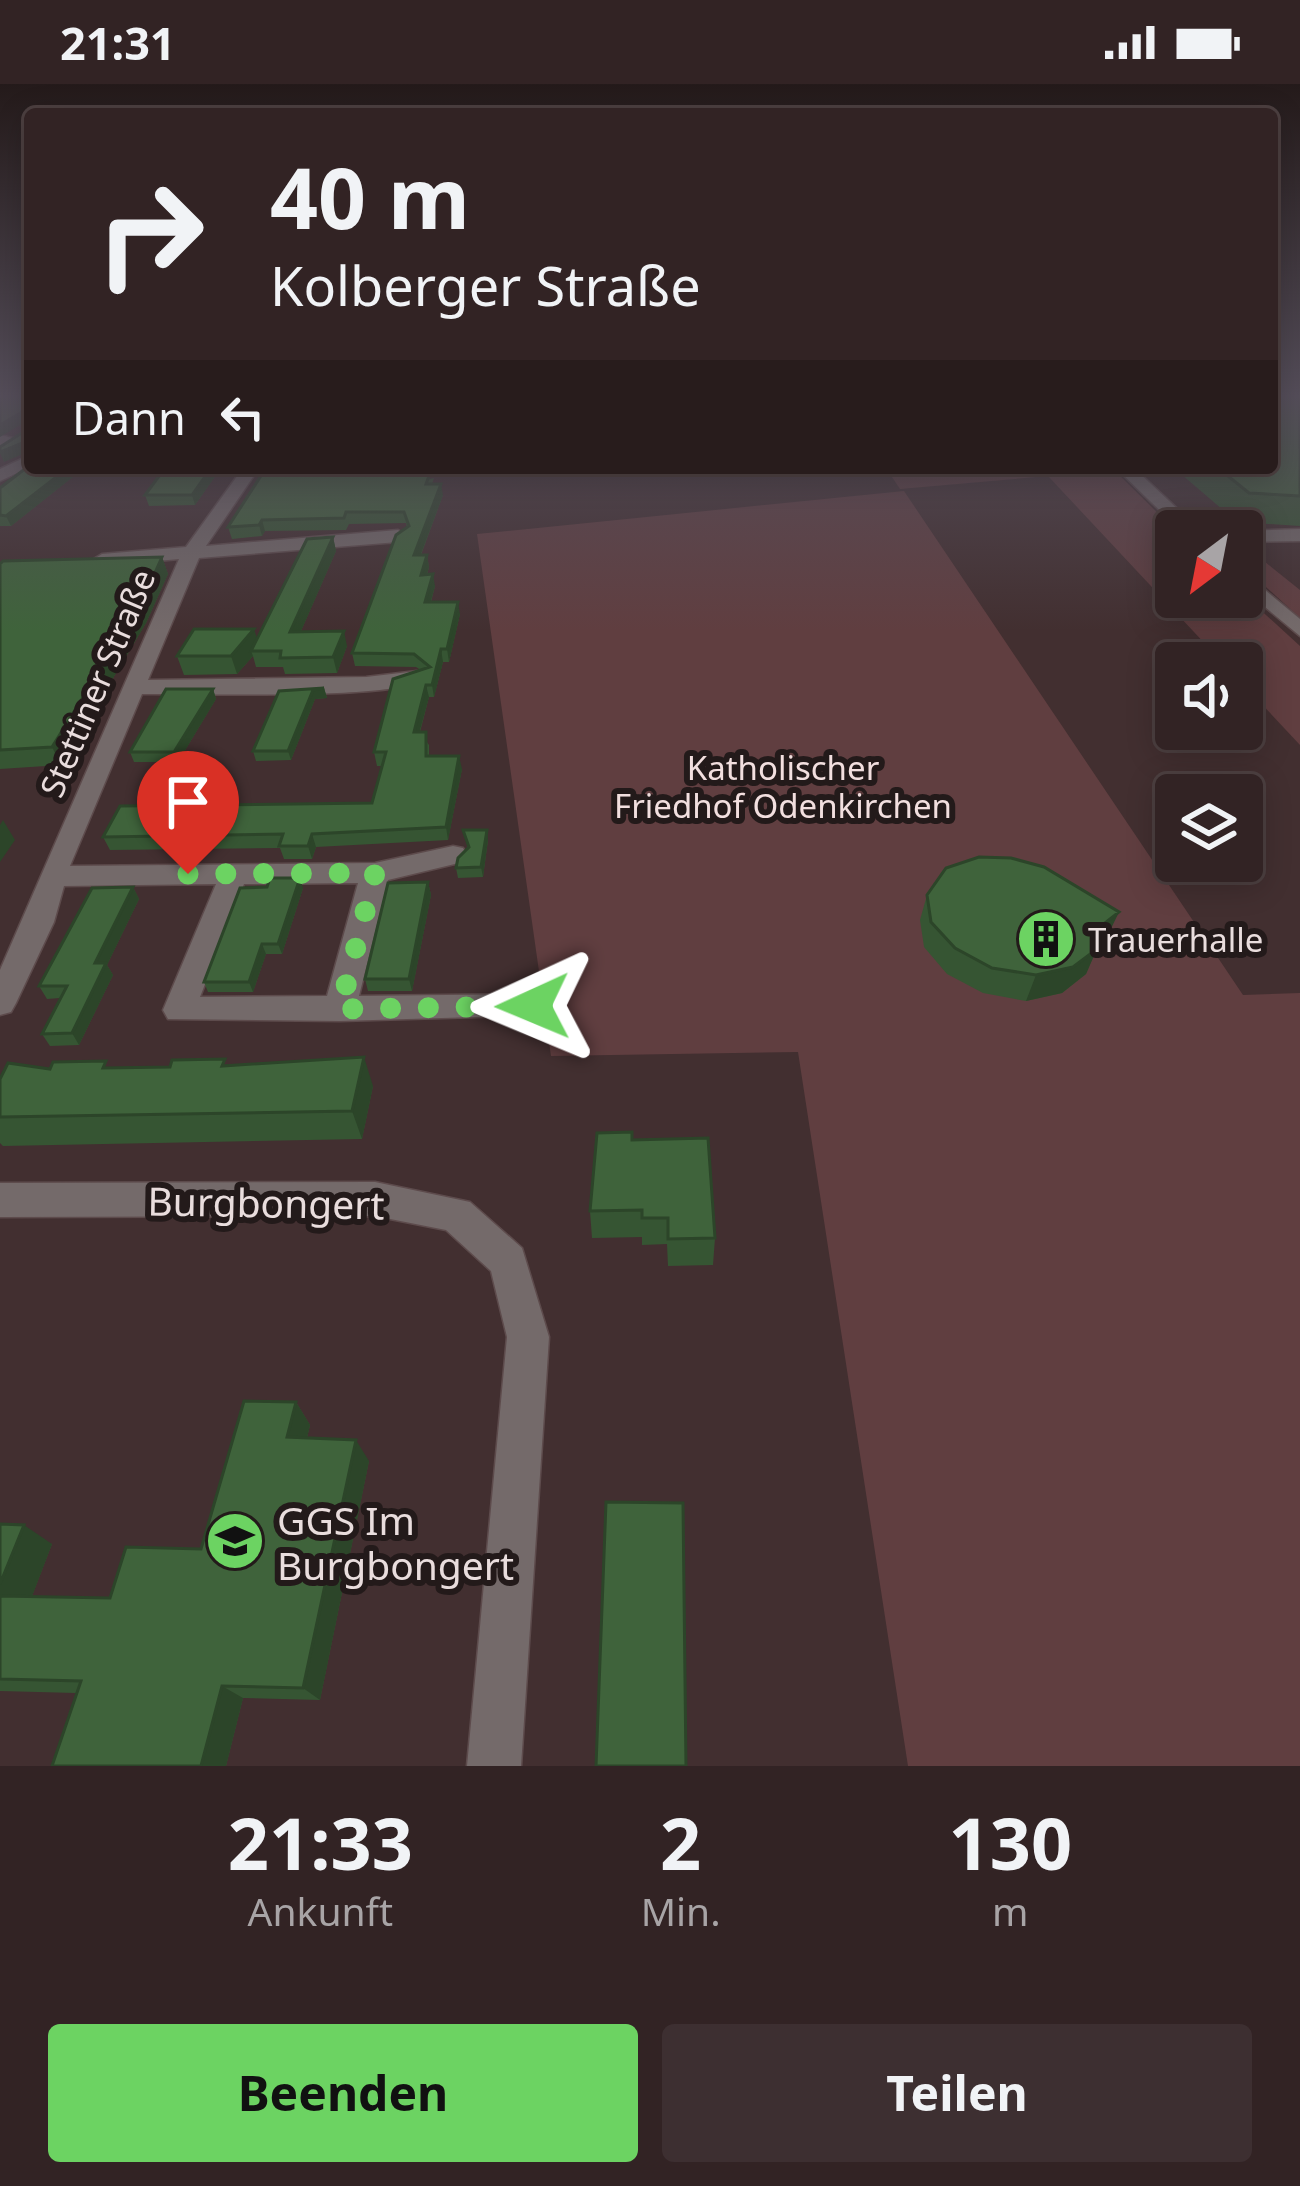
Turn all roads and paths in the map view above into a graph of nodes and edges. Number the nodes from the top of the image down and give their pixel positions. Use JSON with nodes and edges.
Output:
{"nodes":[{"id":1,"x":247,"y":474,"type":"edge"},
{"id":2,"x":1130,"y":474,"type":"edge"},
{"id":3,"x":1169,"y":510,"type":"edge"},
{"id":4,"x":398,"y":536,"type":"edge"},
{"id":5,"x":1263,"y":536,"type":"edge"},
{"id":6,"x":1298,"y":548,"type":"edge"},
{"id":7,"x":191,"y":554,"type":"junction"},
{"id":8,"x":87,"y":561,"type":"edge"},
{"id":9,"x":1263,"y":596,"type":"edge"},
{"id":10,"x":1300,"y":630,"type":"edge"},
{"id":11,"x":417,"y":678,"type":"edge"},
{"id":12,"x":132,"y":687,"type":"junction"},
{"id":13,"x":453,"y":855,"type":"edge"},
{"id":14,"x":375,"y":873,"type":"junction"},
{"id":15,"x":234,"y":874,"type":"junction"},
{"id":16,"x":52,"y":876,"type":"junction"},
{"id":17,"x":0,"y":1003,"type":"edge"},
{"id":18,"x":533,"y":1006,"type":"dead end"},
{"id":19,"x":340,"y":1009,"type":"junction"},
{"id":20,"x":0,"y":1200,"type":"edge"},
{"id":21,"x":494,"y":1766,"type":"edge"}],
"edges":[{"from":1,"to":7,"type":"street","name":"Stettiner Straße"},
{"from":2,"to":3,"type":"street"},
{"from":4,"to":7,"type":"street"},
{"from":5,"to":6,"type":"street"},
{"from":7,"to":8,"type":"street"},
{"from":7,"to":12,"type":"street","name":"Stettiner Straße"},
{"from":9,"to":10,"type":"street"},
{"from":11,"to":12,"type":"street"},
{"from":12,"to":16,"type":"street","name":"Stettiner Straße"},
{"from":13,"to":14,"type":"street"},
{"from":14,"to":15,"type":"street"},
{"from":14,"to":19,"type":"street"},
{"from":15,"to":16,"type":"street"},
{"from":15,"to":19,"type":"street"},
{"from":16,"to":17,"type":"street","name":"Stettiner Straße"},
{"from":18,"to":19,"type":"street"},
{"from":20,"to":21,"type":"street","name":"Burgbongert"}]}
